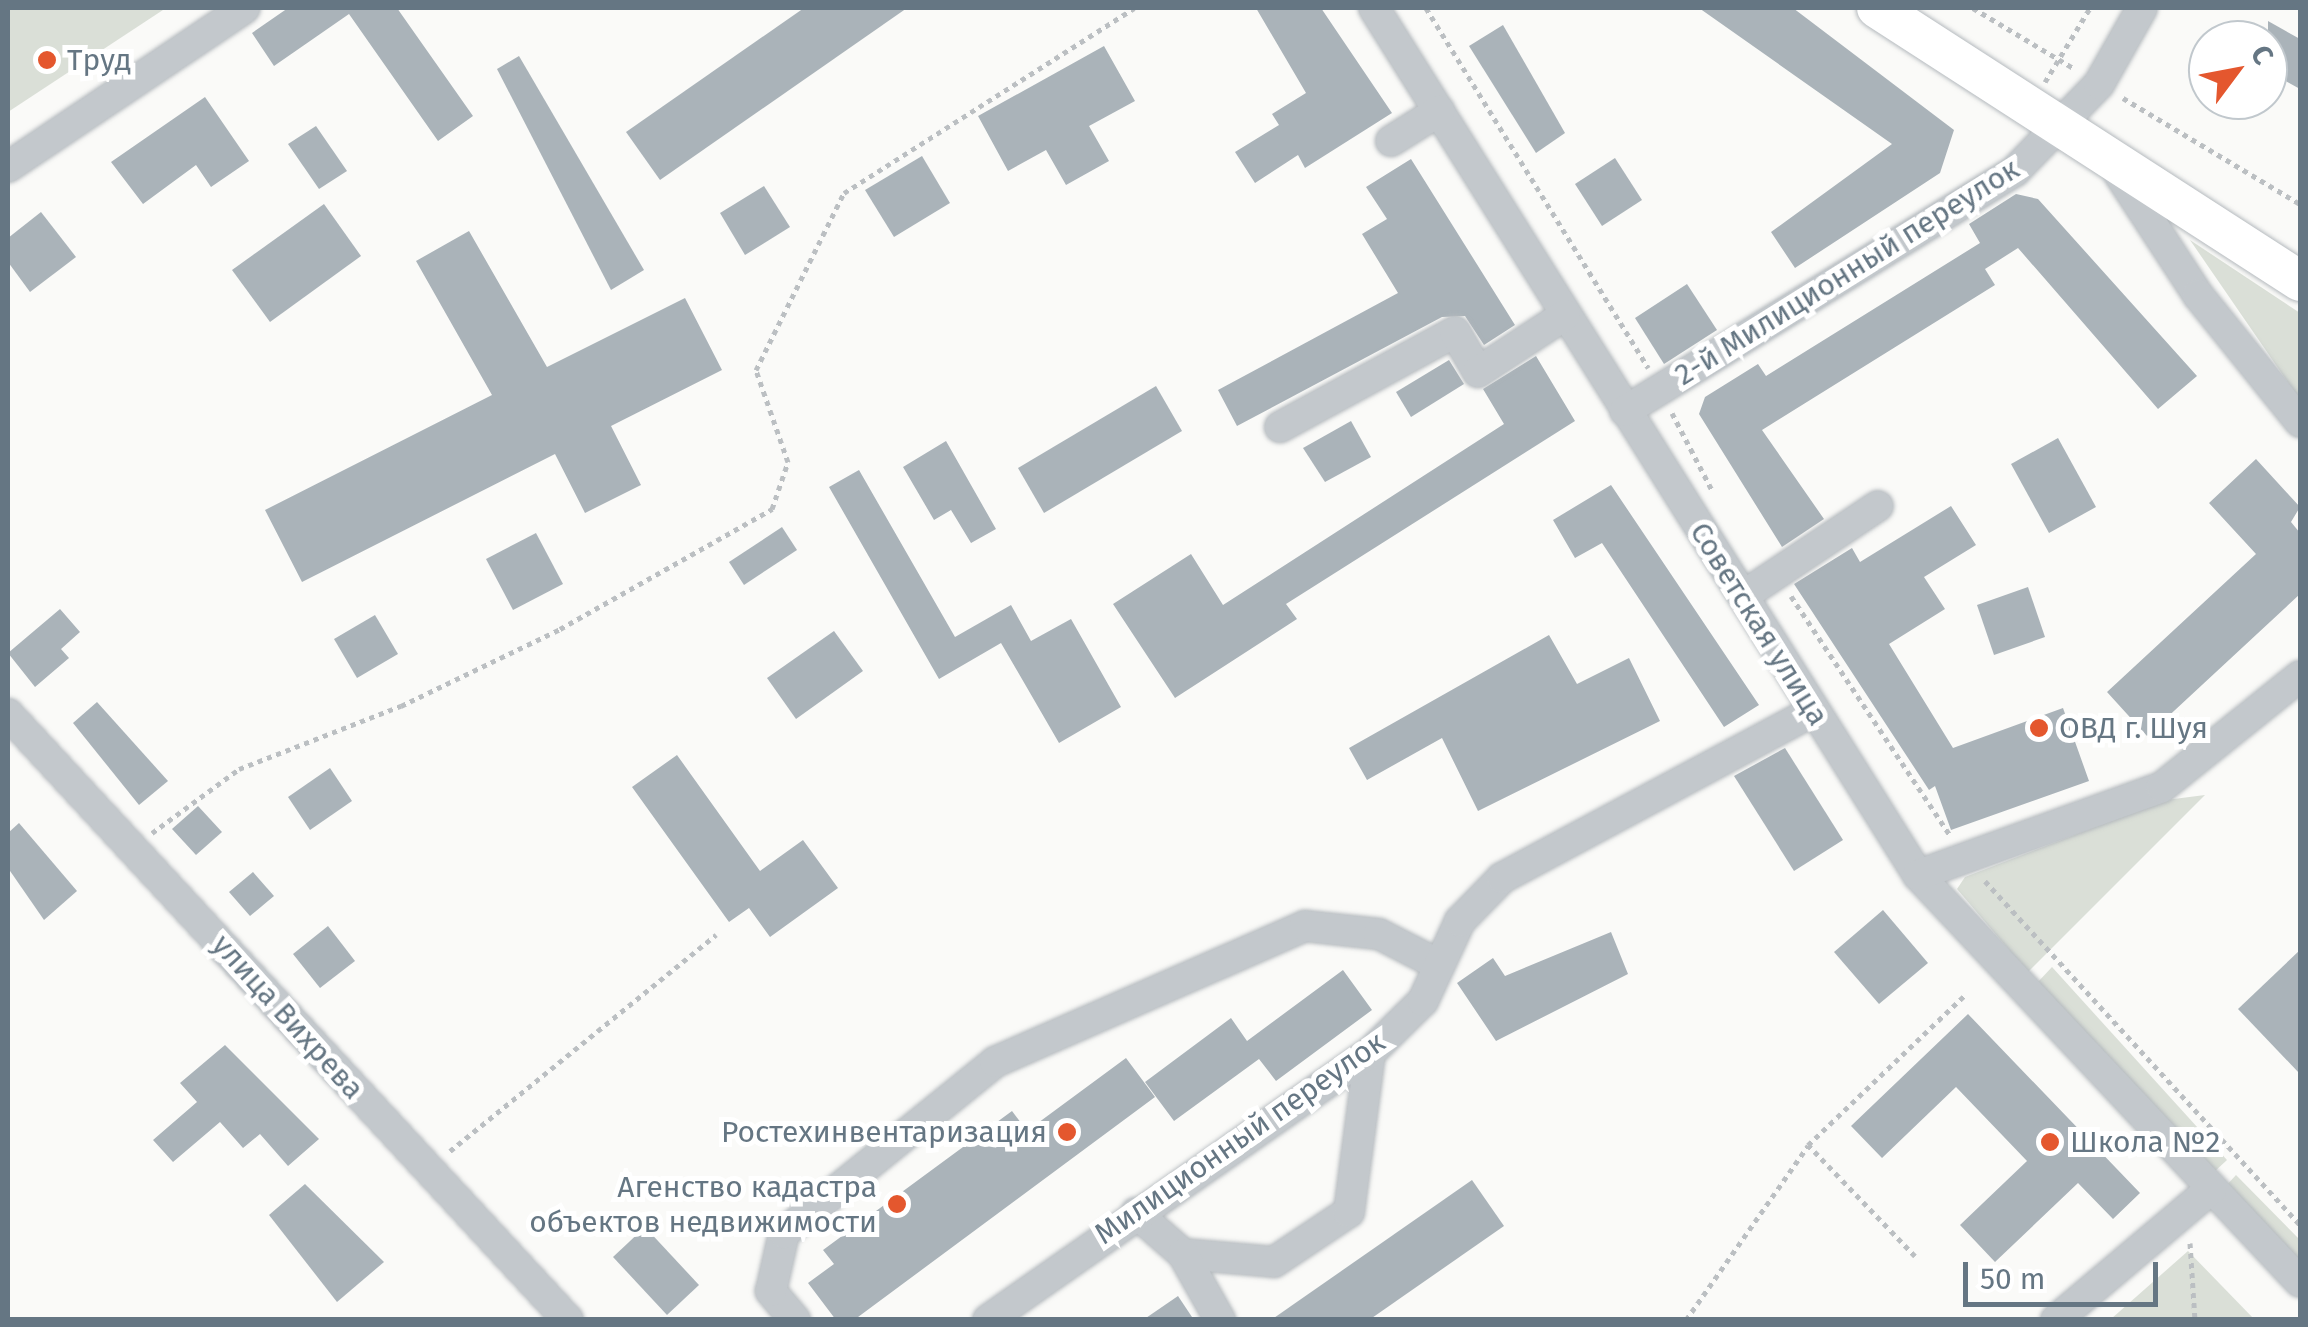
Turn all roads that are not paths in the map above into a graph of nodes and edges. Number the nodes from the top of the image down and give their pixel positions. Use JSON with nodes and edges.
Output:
{"nodes":[{"id":1,"x":245,"y":8,"type":"edge"},
{"id":2,"x":1374,"y":8,"type":"edge"},
{"id":3,"x":1877,"y":8,"type":"edge"},
{"id":4,"x":2142,"y":8,"type":"edge"},
{"id":5,"x":1439,"y":111,"type":"junction"},
{"id":6,"x":2063,"y":126,"type":"junction"},
{"id":7,"x":1391,"y":140,"type":"dead end"},
{"id":8,"x":2104,"y":152,"type":"junction"},
{"id":9,"x":8,"y":168,"type":"edge"},
{"id":10,"x":2300,"y":281,"type":"edge"},
{"id":11,"x":1565,"y":314,"type":"junction"},
{"id":12,"x":1626,"y":411,"type":"junction"},
{"id":13,"x":2300,"y":422,"type":"edge"},
{"id":14,"x":1280,"y":427,"type":"dead end"},
{"id":15,"x":1878,"y":506,"type":"dead end"},
{"id":16,"x":1752,"y":590,"type":"junction"},
{"id":17,"x":2300,"y":676,"type":"edge"},
{"id":18,"x":1814,"y":711,"type":"junction"},
{"id":19,"x":8,"y":714,"type":"edge"},
{"id":20,"x":1918,"y":874,"type":"junction"},
{"id":21,"x":1440,"y":965,"type":"junction"},
{"id":22,"x":1370,"y":1053,"type":"junction"},
{"id":23,"x":2212,"y":1188,"type":"junction"},
{"id":24,"x":1136,"y":1212,"type":"junction"},
{"id":25,"x":1184,"y":1254,"type":"junction"},
{"id":26,"x":2300,"y":1282,"type":"edge"},
{"id":27,"x":568,"y":1320,"type":"edge"},
{"id":28,"x":796,"y":1320,"type":"edge"},
{"id":29,"x":988,"y":1320,"type":"edge"},
{"id":30,"x":1220,"y":1320,"type":"edge"},
{"id":31,"x":2056,"y":1320,"type":"edge"}],
"edges":[{"from":1,"to":9,"type":"street"},
{"from":2,"to":5,"type":"street","name":"Советская улица"},
{"from":3,"to":6,"type":"main road"},
{"from":4,"to":6,"type":"street","name":"2-й Милиционный переулок"},
{"from":5,"to":7,"type":"street"},
{"from":5,"to":11,"type":"street","name":"Советская улица"},
{"from":6,"to":8,"type":"main road"},
{"from":6,"to":12,"type":"street","name":"2-й Милиционный переулок"},
{"from":8,"to":10,"type":"main road"},
{"from":8,"to":13,"type":"street"},
{"from":11,"to":12,"type":"street","name":"Советская улица"},
{"from":11,"to":14,"type":"street"},
{"from":12,"to":16,"type":"street","name":"Советская улица"},
{"from":15,"to":16,"type":"street"},
{"from":16,"to":18,"type":"street","name":"Советская улица"},
{"from":17,"to":20,"type":"street"},
{"from":18,"to":20,"type":"street","name":"Советская улица"},
{"from":18,"to":21,"type":"street","name":"Милиционный переулок"},
{"from":19,"to":27,"type":"street","name":"улица Вихрева"},
{"from":20,"to":23,"type":"street","name":"Советская улица"},
{"from":21,"to":22,"type":"street","name":"Милиционный переулок"},
{"from":21,"to":28,"type":"street"},
{"from":22,"to":24,"type":"street","name":"Милиционный переулок"},
{"from":22,"to":25,"type":"street"},
{"from":23,"to":26,"type":"street","name":"Советская улица"},
{"from":23,"to":31,"type":"street"},
{"from":24,"to":25,"type":"street"},
{"from":24,"to":29,"type":"street","name":"Милиционный переулок"},
{"from":25,"to":30,"type":"street"}]}
